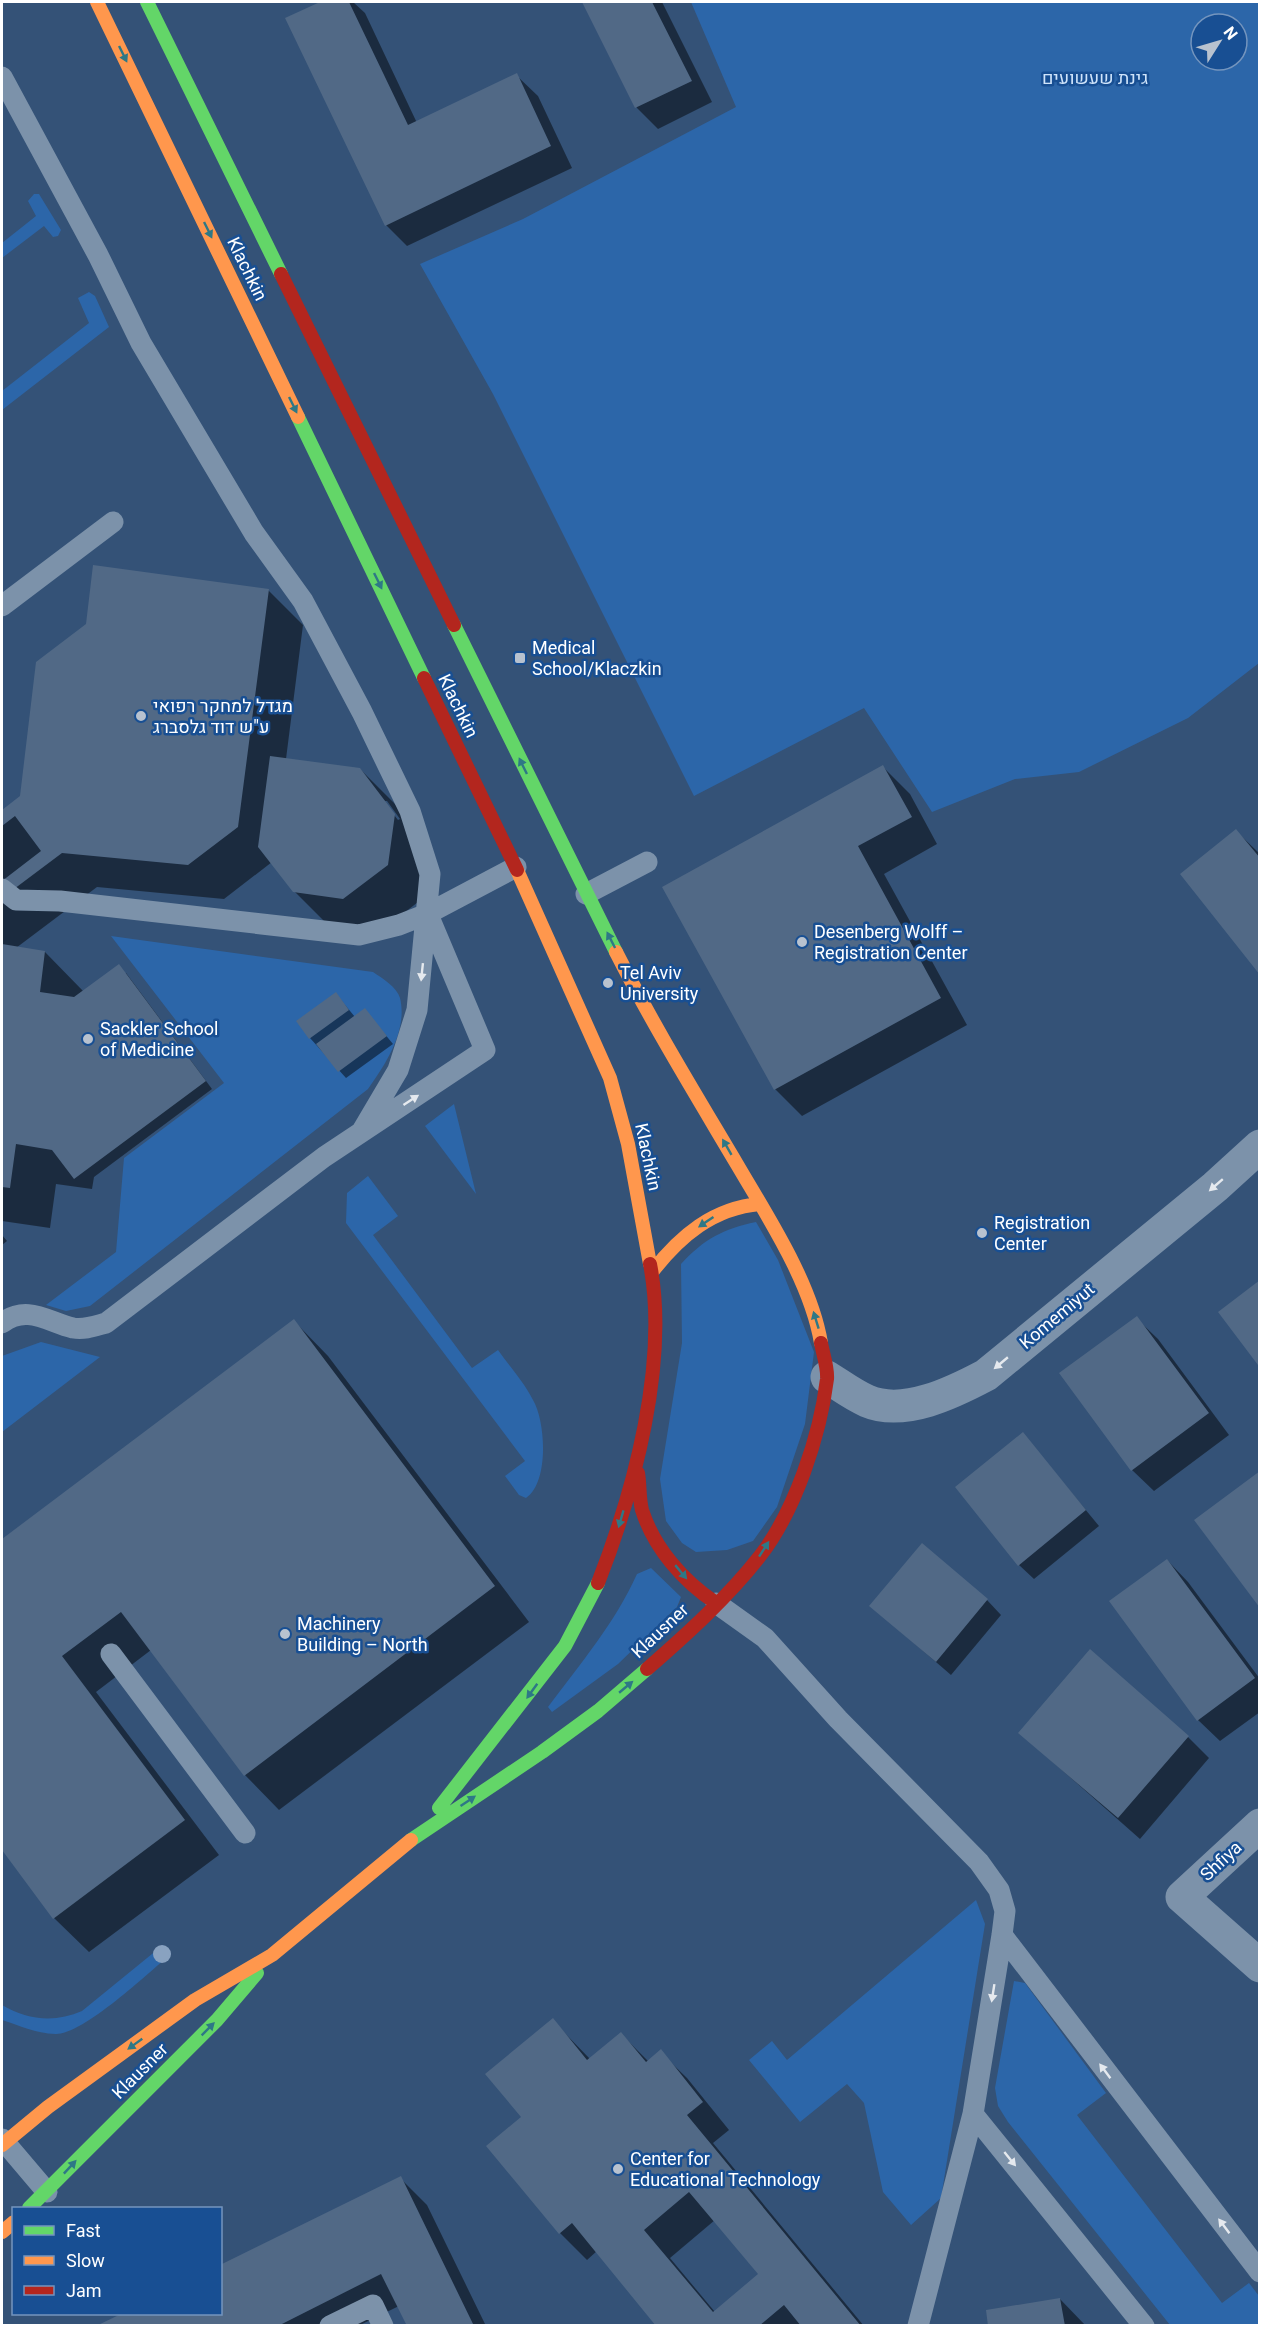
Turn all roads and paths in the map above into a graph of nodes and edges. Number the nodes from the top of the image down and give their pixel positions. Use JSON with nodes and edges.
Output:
{"nodes":[{"id":1,"x":97,"y":2,"type":"edge"},
{"id":2,"x":147,"y":2,"type":"edge"},
{"id":3,"x":2,"y":77,"type":"edge"},
{"id":4,"x":113,"y":522,"type":"dead end"},
{"id":5,"x":2,"y":606,"type":"edge"},
{"id":6,"x":647,"y":862,"type":"dead end"},
{"id":7,"x":516,"y":867,"type":"junction"},
{"id":8,"x":2,"y":889,"type":"edge"},
{"id":9,"x":586,"y":894,"type":"junction"},
{"id":10,"x":427,"y":914,"type":"junction"},
{"id":11,"x":362,"y":1131,"type":"junction"},
{"id":12,"x":1260,"y":1146,"type":"edge"},
{"id":13,"x":760,"y":1204,"type":"junction"},
{"id":14,"x":652,"y":1272,"type":"junction"},
{"id":15,"x":2,"y":1323,"type":"edge"},
{"id":16,"x":827,"y":1377,"type":"junction"},
{"id":17,"x":637,"y":1462,"type":"junction"},
{"id":18,"x":716,"y":1603,"type":"junction"},
{"id":19,"x":111,"y":1654,"type":"dead end"},
{"id":20,"x":1260,"y":1825,"type":"edge"},
{"id":21,"x":245,"y":1833,"type":"dead end"},
{"id":22,"x":419,"y":1833,"type":"junction"},
{"id":23,"x":1002,"y":1935,"type":"junction"},
{"id":24,"x":272,"y":1954,"type":"junction"},
{"id":25,"x":1260,"y":1966,"type":"edge"},
{"id":26,"x":973,"y":2114,"type":"junction"},
{"id":27,"x":3,"y":2142,"type":"edge"},
{"id":28,"x":47,"y":2192,"type":"junction"},
{"id":29,"x":30,"y":2207,"type":"edge"},
{"id":30,"x":1260,"y":2272,"type":"edge"},
{"id":31,"x":330,"y":2325,"type":"edge"},
{"id":32,"x":383,"y":2325,"type":"edge"},
{"id":33,"x":918,"y":2325,"type":"edge"},
{"id":34,"x":1144,"y":2325,"type":"edge"}],
"edges":[{"from":1,"to":7,"type":"street","name":"Klachkin","one_way":true},
{"from":9,"to":2,"type":"street","name":"Klachkin","one_way":true},
{"from":3,"to":10,"type":"lane"},
{"from":4,"to":5,"type":"lane"},
{"from":6,"to":9,"type":"lane"},
{"from":7,"to":10,"type":"lane"},
{"from":7,"to":14,"type":"street","name":"Klachkin"},
{"from":8,"to":10,"type":"lane"},
{"from":13,"to":9,"type":"street","name":"Klachkin","one_way":true},
{"from":10,"to":11,"type":"lane","one_way":true},
{"from":11,"to":10,"type":"lane","one_way":true},
{"from":11,"to":15,"type":"lane"},
{"from":12,"to":16,"type":"street","name":"Komemiyut","one_way":true},
{"from":13,"to":14,"type":"street","one_way":true},
{"from":16,"to":13,"type":"street","name":"Klachkin","one_way":true},
{"from":14,"to":17,"type":"street","name":"Klachkin"},
{"from":18,"to":16,"type":"street","name":"Klausner","one_way":true},
{"from":17,"to":18,"type":"street","one_way":true},
{"from":17,"to":22,"type":"street","name":"Klausner","one_way":true},
{"from":22,"to":18,"type":"street","name":"Klausner","one_way":true},
{"from":18,"to":23,"type":"lane"},
{"from":19,"to":21,"type":"lane"},
{"from":20,"to":25,"type":"street","name":"Shfiya"},
{"from":22,"to":24,"type":"street","name":"Klausner"},
{"from":23,"to":26,"type":"lane","one_way":true},
{"from":30,"to":23,"type":"lane","one_way":true},
{"from":24,"to":27,"type":"street","name":"Klausner","one_way":true},
{"from":28,"to":24,"type":"street","name":"Klausner","one_way":true},
{"from":26,"to":33,"type":"lane"},
{"from":26,"to":34,"type":"lane","one_way":true},
{"from":27,"to":28,"type":"lane"},
{"from":28,"to":29,"type":"street","name":"Klausner"},
{"from":31,"to":32,"type":"lane"}]}
